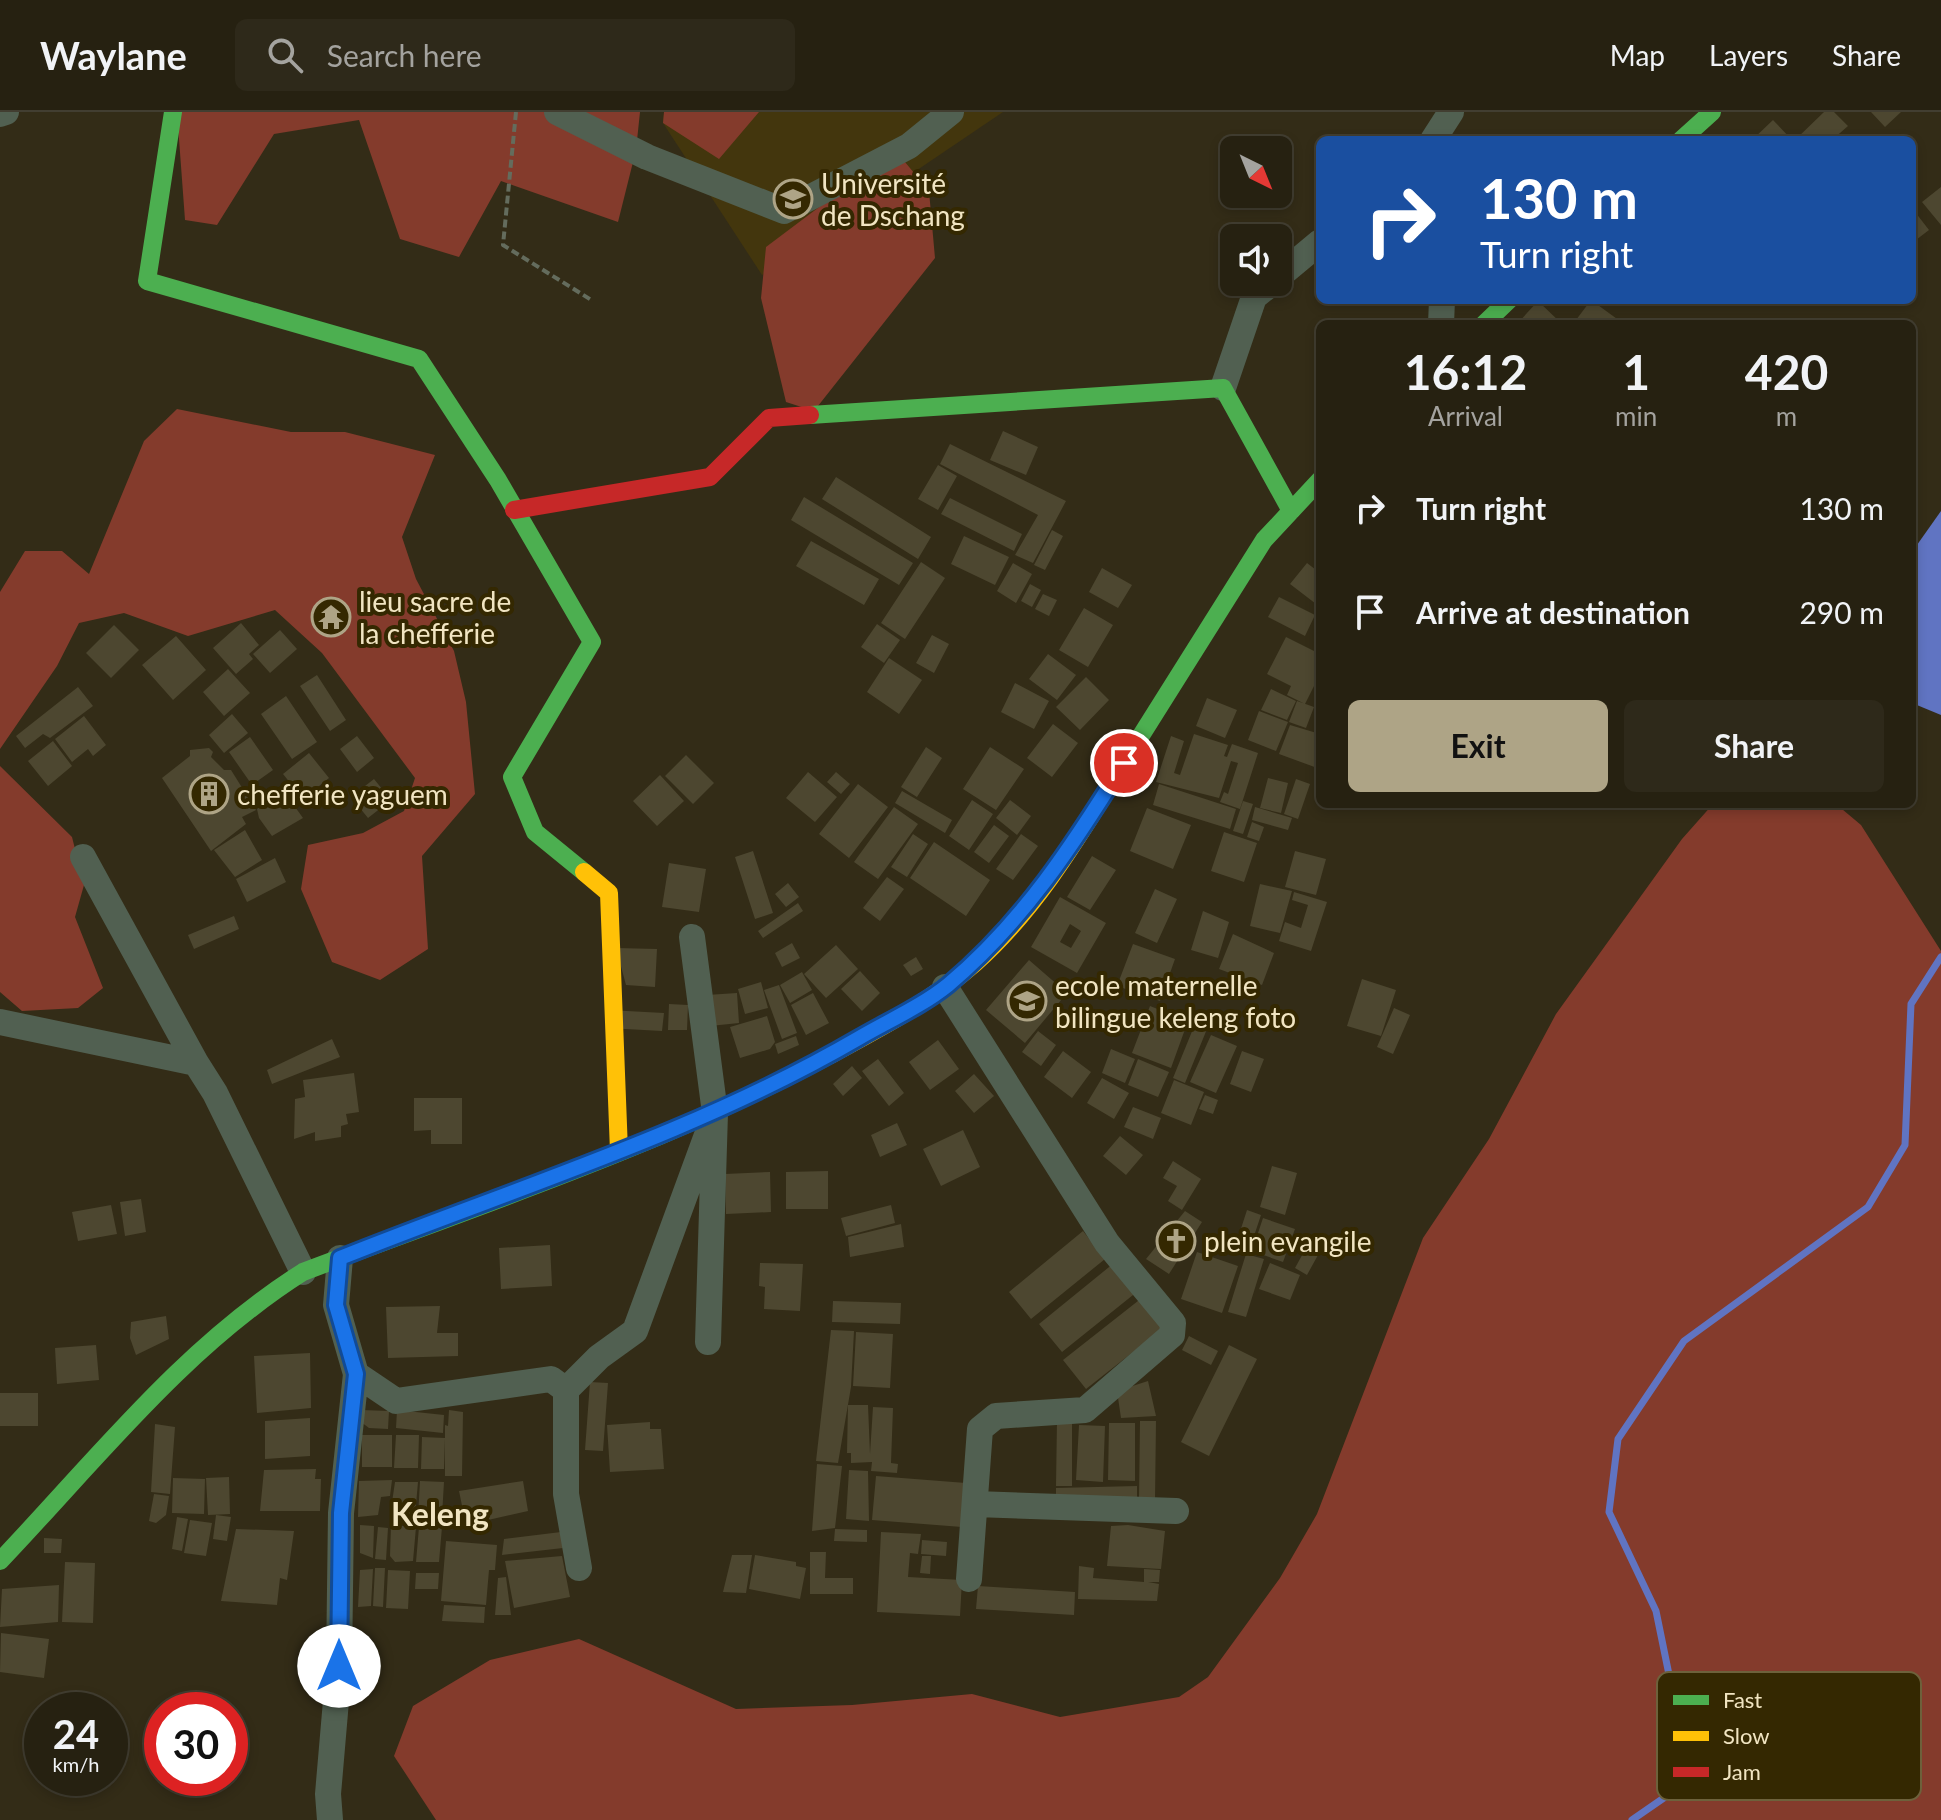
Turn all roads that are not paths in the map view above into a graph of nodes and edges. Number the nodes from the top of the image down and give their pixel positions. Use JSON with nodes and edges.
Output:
{"nodes":[{"id":1,"x":6,"y":112,"type":"edge"},
{"id":2,"x":173,"y":112,"type":"edge"},
{"id":3,"x":557,"y":112,"type":"edge"},
{"id":4,"x":951,"y":112,"type":"edge"},
{"id":5,"x":1451,"y":112,"type":"edge"},
{"id":6,"x":1712,"y":112,"type":"edge"},
{"id":7,"x":0,"y":114,"type":"edge"},
{"id":8,"x":1436,"y":136,"type":"edge"},
{"id":9,"x":1685,"y":136,"type":"edge"},
{"id":10,"x":1316,"y":245,"type":"edge"},
{"id":11,"x":1292,"y":265,"type":"edge"},
{"id":12,"x":1255,"y":296,"type":"edge"},
{"id":13,"x":1505,"y":304,"type":"edge"},
{"id":14,"x":1488,"y":320,"type":"edge"},
{"id":15,"x":1223,"y":388,"type":"junction"},
{"id":16,"x":1316,"y":484,"type":"edge"},
{"id":17,"x":514,"y":510,"type":"junction"},
{"id":18,"x":1291,"y":511,"type":"junction"},
{"id":19,"x":83,"y":857,"type":"dead end"},
{"id":20,"x":692,"y":937,"type":"dead end"},
{"id":21,"x":945,"y":987,"type":"junction"},
{"id":22,"x":0,"y":1022,"type":"edge"},
{"id":23,"x":196,"y":1063,"type":"junction"},
{"id":24,"x":715,"y":1113,"type":"junction"},
{"id":25,"x":619,"y":1151,"type":"junction"},
{"id":26,"x":340,"y":1258,"type":"junction"},
{"id":27,"x":303,"y":1272,"type":"junction"},
{"id":28,"x":708,"y":1342,"type":"dead end"},
{"id":29,"x":356,"y":1374,"type":"junction"},
{"id":30,"x":566,"y":1390,"type":"junction"},
{"id":31,"x":975,"y":1504,"type":"junction"},
{"id":32,"x":1176,"y":1511,"type":"dead end"},
{"id":33,"x":2,"y":1557,"type":"edge"},
{"id":34,"x":579,"y":1568,"type":"dead end"},
{"id":35,"x":969,"y":1579,"type":"dead end"},
{"id":36,"x":330,"y":1820,"type":"edge"}],
"edges":[{"from":1,"to":7,"type":"street"},
{"from":2,"to":17,"type":"street"},
{"from":3,"to":4,"type":"street"},
{"from":5,"to":8,"type":"street"},
{"from":6,"to":9,"type":"street"},
{"from":10,"to":11,"type":"street"},
{"from":12,"to":15,"type":"street"},
{"from":13,"to":14,"type":"street"},
{"from":15,"to":17,"type":"street"},
{"from":15,"to":18,"type":"street"},
{"from":16,"to":18,"type":"street"},
{"from":17,"to":25,"type":"street"},
{"from":18,"to":21,"type":"street"},
{"from":19,"to":23,"type":"street"},
{"from":20,"to":24,"type":"street"},
{"from":21,"to":24,"type":"street"},
{"from":21,"to":31,"type":"street"},
{"from":22,"to":23,"type":"street"},
{"from":23,"to":27,"type":"street"},
{"from":24,"to":25,"type":"street"},
{"from":24,"to":28,"type":"street"},
{"from":24,"to":30,"type":"street"},
{"from":25,"to":26,"type":"street"},
{"from":26,"to":27,"type":"street"},
{"from":26,"to":29,"type":"street"},
{"from":27,"to":33,"type":"street"},
{"from":29,"to":30,"type":"street"},
{"from":29,"to":36,"type":"street"},
{"from":30,"to":34,"type":"street"},
{"from":31,"to":32,"type":"street"},
{"from":31,"to":35,"type":"street"}]}
